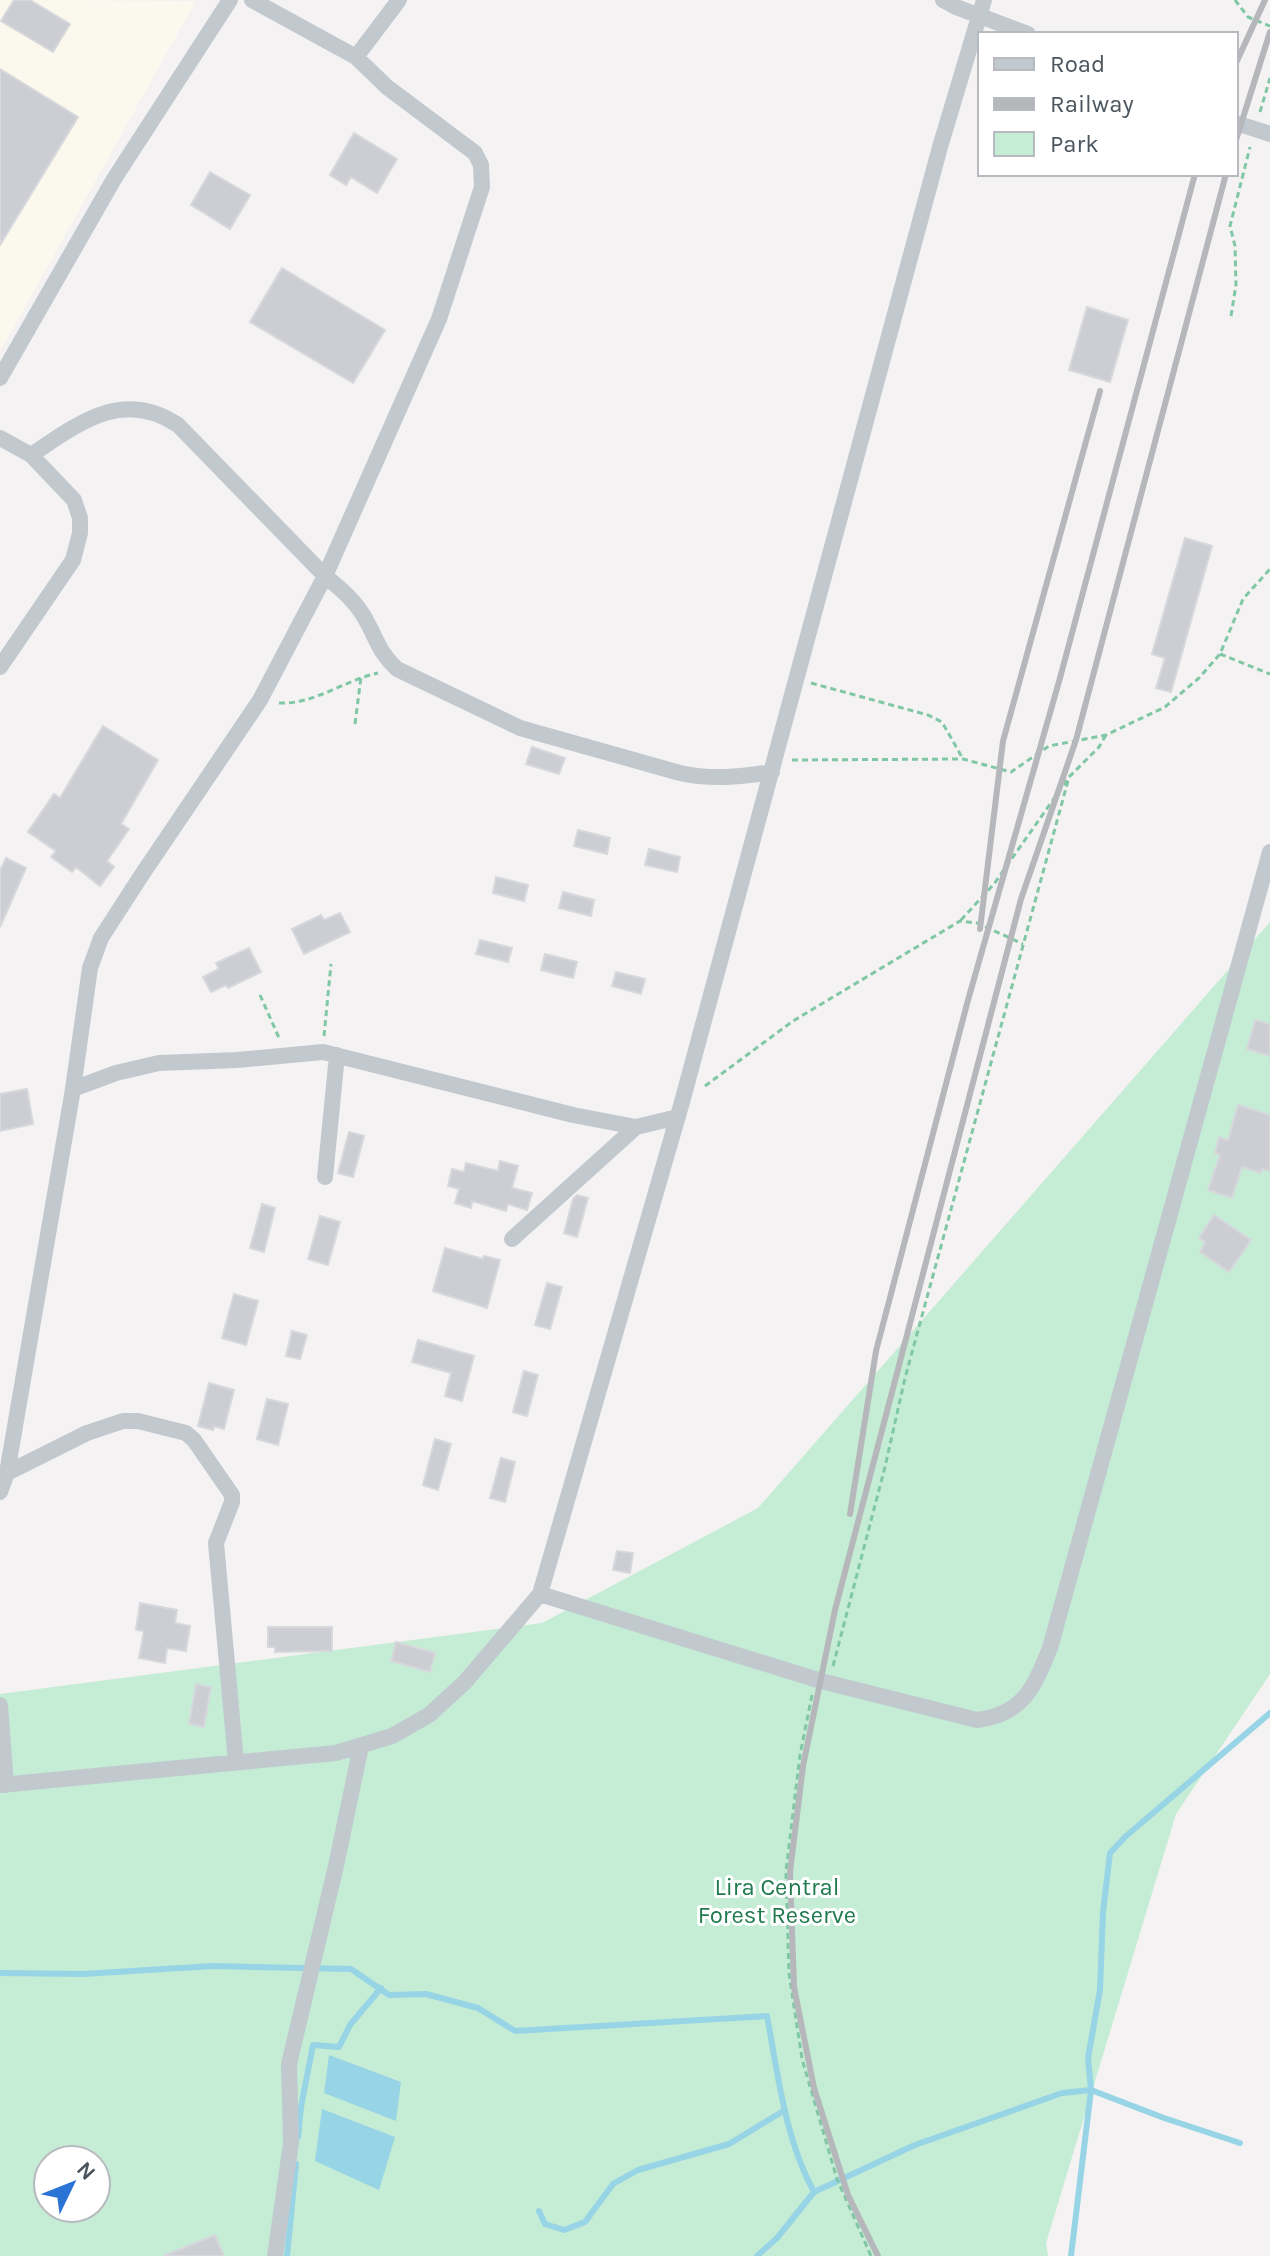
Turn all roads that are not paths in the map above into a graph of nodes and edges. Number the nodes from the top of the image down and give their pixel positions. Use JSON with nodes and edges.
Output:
{"nodes":[{"id":1,"x":230,"y":0,"type":"edge"},
{"id":2,"x":252,"y":0,"type":"edge"},
{"id":3,"x":399,"y":0,"type":"edge"},
{"id":4,"x":943,"y":0,"type":"edge"},
{"id":5,"x":981,"y":8,"type":"edge"},
{"id":6,"x":1024,"y":32,"type":"edge"},
{"id":7,"x":356,"y":57,"type":"junction"},
{"id":8,"x":1238,"y":124,"type":"edge"},
{"id":9,"x":1263,"y":132,"type":"edge"},
{"id":10,"x":0,"y":378,"type":"edge"},
{"id":11,"x":0,"y":438,"type":"edge"},
{"id":12,"x":31,"y":455,"type":"junction"},
{"id":13,"x":325,"y":576,"type":"junction"},
{"id":14,"x":0,"y":667,"type":"edge"},
{"id":15,"x":774,"y":766,"type":"junction"},
{"id":16,"x":1270,"y":852,"type":"edge"},
{"id":17,"x":330,"y":1053,"type":"junction"},
{"id":18,"x":73,"y":1089,"type":"junction"},
{"id":19,"x":680,"y":1110,"type":"junction"},
{"id":20,"x":636,"y":1127,"type":"junction"},
{"id":21,"x":325,"y":1177,"type":"dead end"},
{"id":22,"x":512,"y":1239,"type":"dead end"},
{"id":23,"x":7,"y":1473,"type":"junction"},
{"id":24,"x":0,"y":1492,"type":"edge"},
{"id":25,"x":540,"y":1594,"type":"junction"},
{"id":26,"x":0,"y":1705,"type":"edge"},
{"id":27,"x":361,"y":1746,"type":"junction"},
{"id":28,"x":236,"y":1762,"type":"junction"},
{"id":29,"x":3,"y":1785,"type":"edge"},
{"id":30,"x":275,"y":2256,"type":"edge"}],
"edges":[{"from":1,"to":10,"type":"street"},
{"from":2,"to":7,"type":"street"},
{"from":3,"to":7,"type":"street"},
{"from":4,"to":5,"type":"street"},
{"from":5,"to":6,"type":"street"},
{"from":5,"to":15,"type":"street"},
{"from":7,"to":13,"type":"street"},
{"from":8,"to":9,"type":"street"},
{"from":11,"to":12,"type":"street"},
{"from":12,"to":13,"type":"street"},
{"from":12,"to":14,"type":"street"},
{"from":13,"to":15,"type":"street"},
{"from":13,"to":18,"type":"street"},
{"from":15,"to":19,"type":"street"},
{"from":16,"to":25,"type":"street"},
{"from":17,"to":18,"type":"street"},
{"from":17,"to":20,"type":"street"},
{"from":17,"to":21,"type":"street"},
{"from":18,"to":23,"type":"street"},
{"from":19,"to":20,"type":"street"},
{"from":19,"to":25,"type":"street"},
{"from":20,"to":22,"type":"street"},
{"from":23,"to":24,"type":"street"},
{"from":23,"to":28,"type":"street"},
{"from":25,"to":27,"type":"street"},
{"from":26,"to":29,"type":"street"},
{"from":27,"to":28,"type":"street"},
{"from":27,"to":30,"type":"street"},
{"from":28,"to":29,"type":"street"}]}
